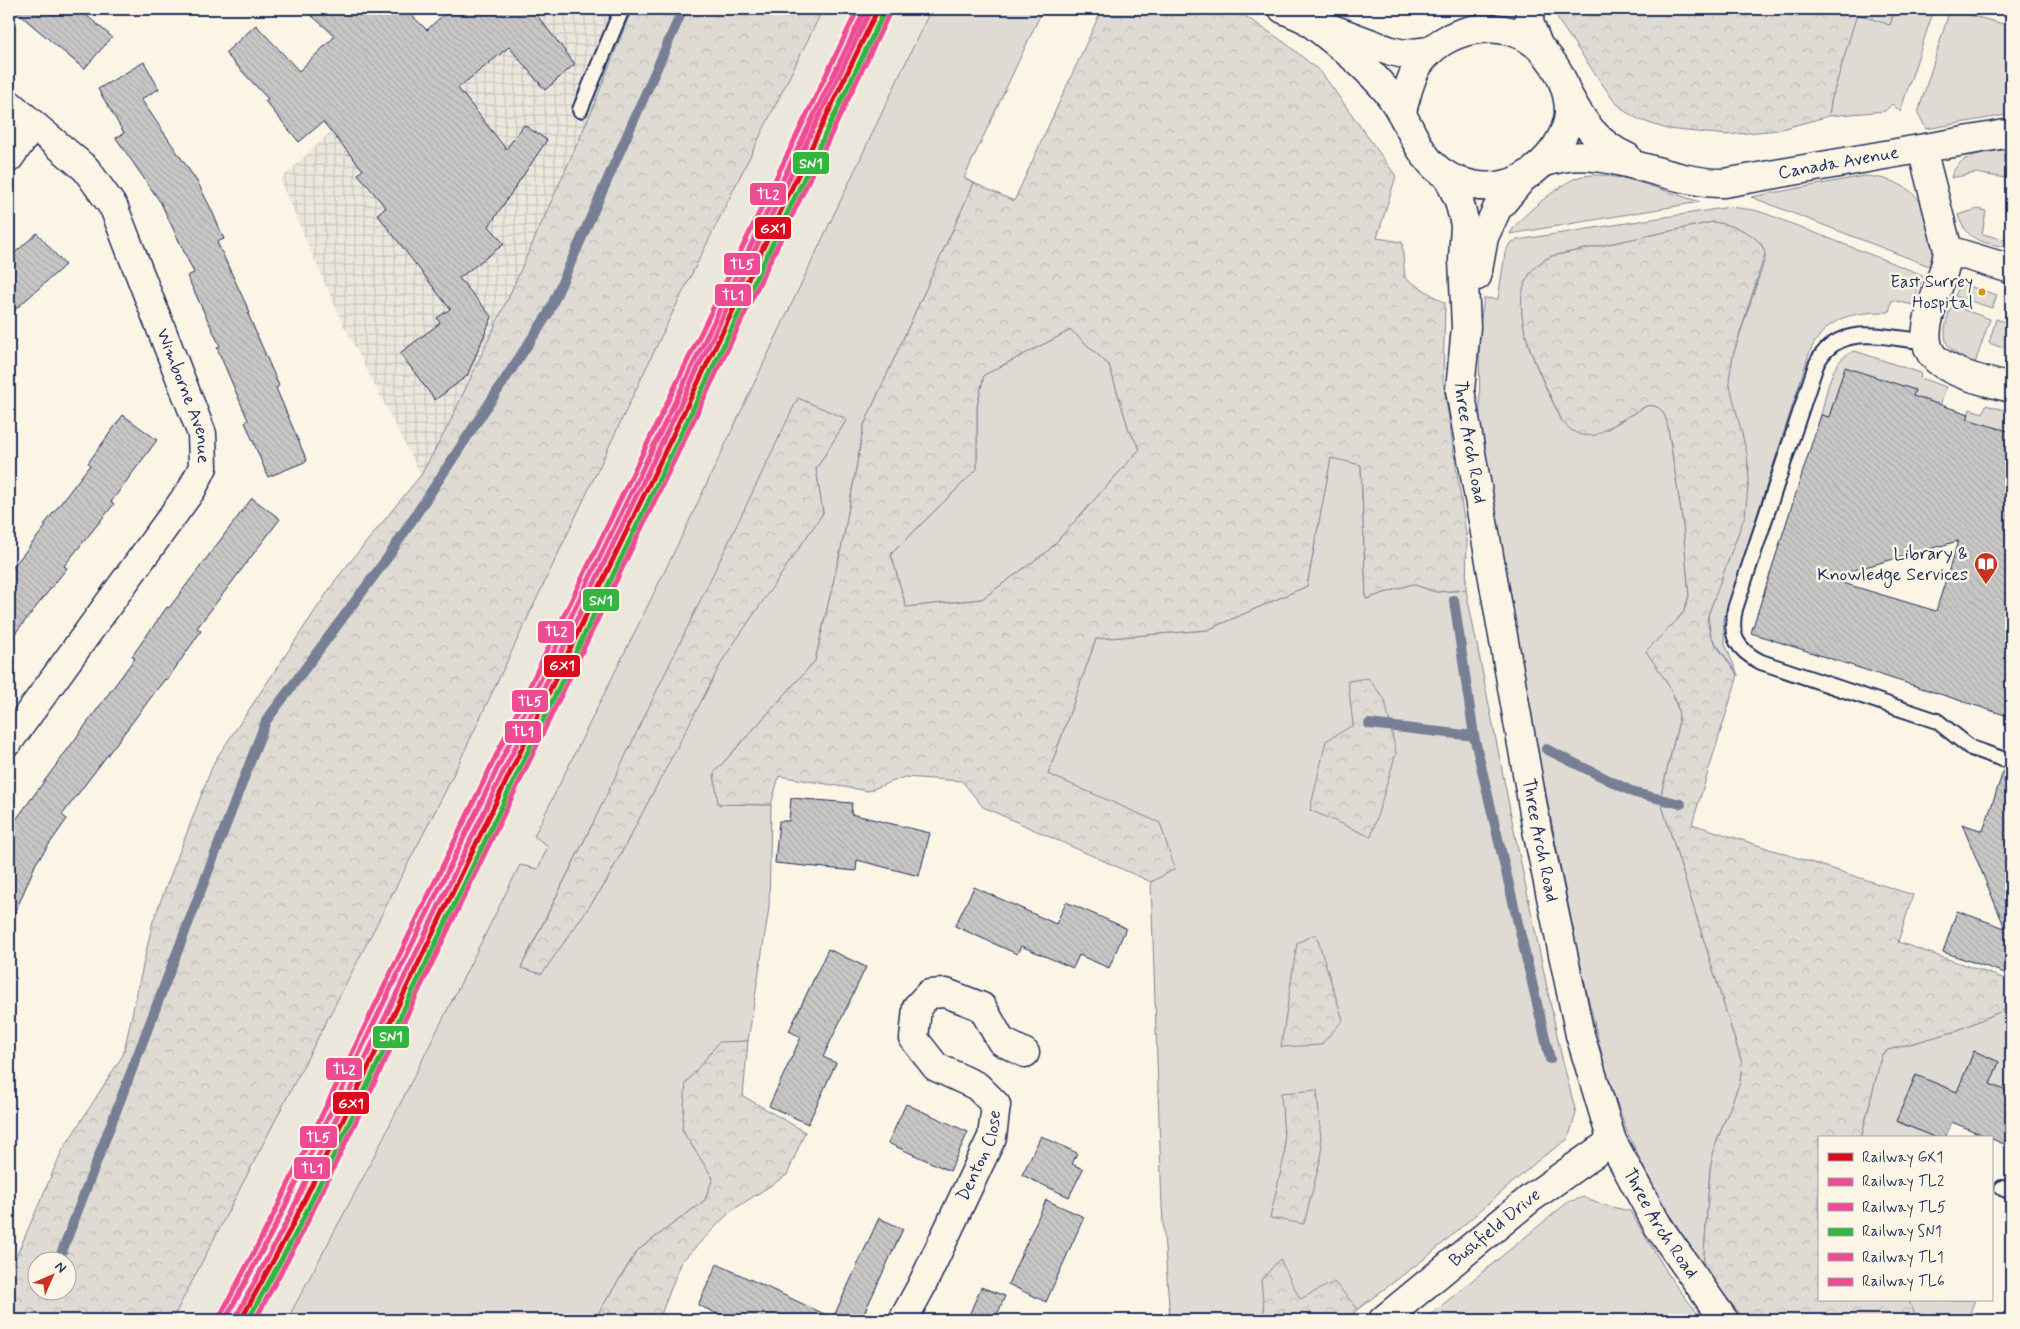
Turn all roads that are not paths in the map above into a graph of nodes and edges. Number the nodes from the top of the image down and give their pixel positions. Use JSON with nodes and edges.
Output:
{"nodes":[{"id":1,"x":622,"y":9,"type":"edge"},
{"id":2,"x":1530,"y":9,"type":"edge"},
{"id":3,"x":1294,"y":14,"type":"edge"},
{"id":4,"x":1497,"y":18,"type":"edge"},
{"id":5,"x":1538,"y":46,"type":"junction"},
{"id":6,"x":1430,"y":51,"type":"junction"},
{"id":7,"x":1567,"y":93,"type":"junction"},
{"id":8,"x":9,"y":104,"type":"edge"},
{"id":9,"x":580,"y":110,"type":"dead end"},
{"id":10,"x":1402,"y":112,"type":"junction"},
{"id":11,"x":33,"y":125,"type":"junction"},
{"id":12,"x":2011,"y":133,"type":"edge"},
{"id":13,"x":1922,"y":149,"type":"junction"},
{"id":14,"x":9,"y":158,"type":"edge"},
{"id":15,"x":1543,"y":163,"type":"junction"},
{"id":16,"x":1668,"y":174,"type":"junction"},
{"id":17,"x":1448,"y":177,"type":"junction"},
{"id":18,"x":1522,"y":180,"type":"junction"},
{"id":19,"x":1948,"y":250,"type":"junction"},
{"id":20,"x":2011,"y":269,"type":"edge"},
{"id":21,"x":1466,"y":327,"type":"junction"},
{"id":22,"x":1927,"y":341,"type":"junction"},
{"id":23,"x":2011,"y":388,"type":"edge"},
{"id":24,"x":9,"y":741,"type":"edge"},
{"id":25,"x":2011,"y":762,"type":"edge"},
{"id":26,"x":1025,"y":1054,"type":"dead end"},
{"id":27,"x":1612,"y":1141,"type":"junction"},
{"id":28,"x":903,"y":1320,"type":"edge"},
{"id":29,"x":1383,"y":1320,"type":"edge"},
{"id":30,"x":1724,"y":1320,"type":"edge"}],
"edges":[{"from":1,"to":9,"type":"lane"},
{"from":2,"to":5,"type":"street"},
{"from":3,"to":6,"type":"street"},
{"from":3,"to":10,"type":"street"},
{"from":4,"to":5,"type":"street"},
{"from":4,"to":6,"type":"street"},
{"from":5,"to":7,"type":"street"},
{"from":6,"to":10,"type":"street"},
{"from":7,"to":15,"type":"street"},
{"from":7,"to":16,"type":"street","name":"Canada Avenue"},
{"from":8,"to":11,"type":"street","name":"Wimborne Avenue"},
{"from":10,"to":17,"type":"street"},
{"from":11,"to":14,"type":"street"},
{"from":11,"to":24,"type":"street","name":"Wimborne Avenue"},
{"from":12,"to":13,"type":"street","name":"Canada Avenue"},
{"from":13,"to":16,"type":"street","name":"Canada Avenue"},
{"from":13,"to":19,"type":"street"},
{"from":15,"to":16,"type":"street","name":"Canada Avenue"},
{"from":15,"to":18,"type":"street"},
{"from":17,"to":18,"type":"street"},
{"from":17,"to":21,"type":"street","name":"Three Arch Road"},
{"from":18,"to":21,"type":"street","name":"Three Arch Road"},
{"from":19,"to":20,"type":"street"},
{"from":19,"to":22,"type":"street"},
{"from":21,"to":27,"type":"street","name":"Three Arch Road"},
{"from":22,"to":23,"type":"street"},
{"from":22,"to":25,"type":"lane"},
{"from":26,"to":28,"type":"street","name":"Denton Close"},
{"from":27,"to":29,"type":"street","name":"Bushfield Drive"},
{"from":27,"to":30,"type":"street","name":"Three Arch Road"}]}
